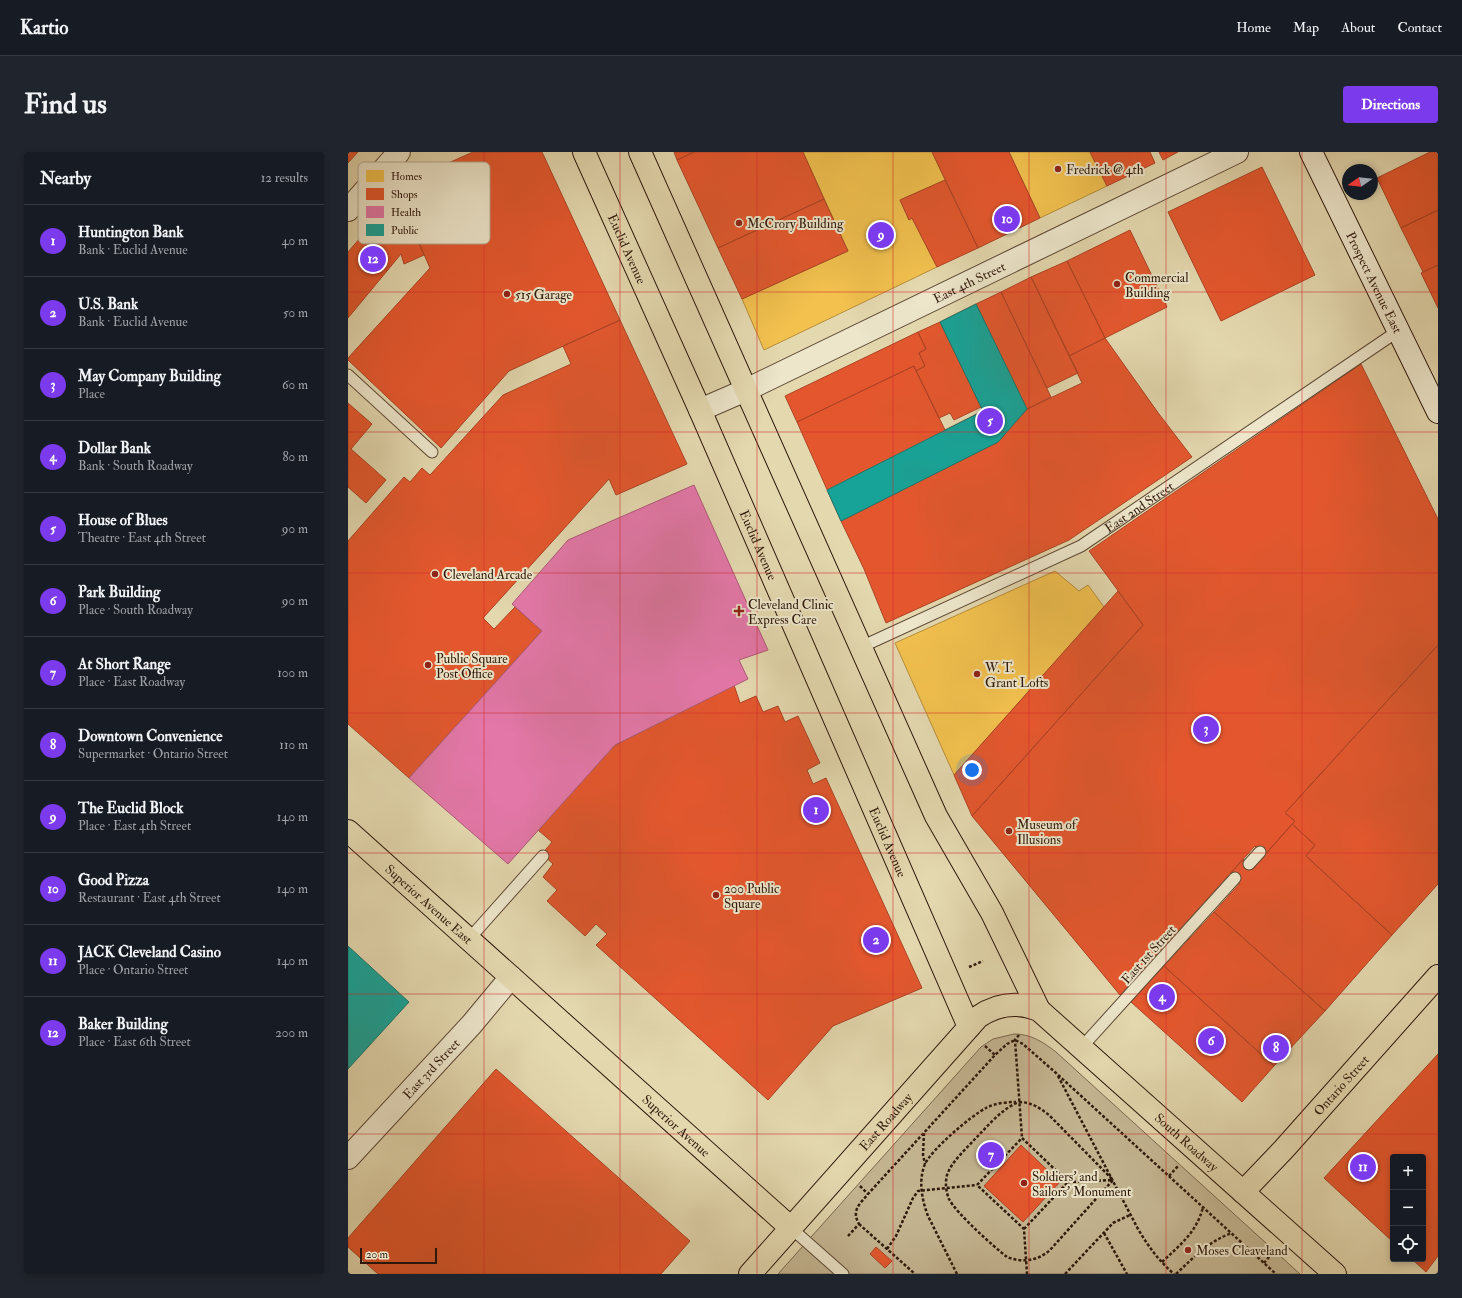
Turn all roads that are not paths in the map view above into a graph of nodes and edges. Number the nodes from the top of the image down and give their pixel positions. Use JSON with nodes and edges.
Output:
{"nodes":[{"id":1,"x":399,"y":152,"type":"edge"},
{"id":2,"x":584,"y":152,"type":"edge"},
{"id":3,"x":640,"y":152,"type":"edge"},
{"id":4,"x":1237,"y":152,"type":"edge"},
{"id":5,"x":1311,"y":152,"type":"edge"},
{"id":6,"x":390,"y":162,"type":"edge"},
{"id":7,"x":358,"y":199,"type":"edge"},
{"id":8,"x":348,"y":210,"type":"edge"},
{"id":9,"x":1398,"y":331,"type":"junction"},
{"id":10,"x":348,"y":375,"type":"edge"},
{"id":11,"x":746,"y":390,"type":"junction"},
{"id":12,"x":1436,"y":405,"type":"edge"},
{"id":13,"x":700,"y":410,"type":"junction"},
{"id":14,"x":432,"y":452,"type":"dead end"},
{"id":15,"x":861,"y":647,"type":"junction"},
{"id":16,"x":348,"y":831,"type":"edge"},
{"id":17,"x":1260,"y":852,"type":"dead end"},
{"id":18,"x":543,"y":856,"type":"dead end"},
{"id":19,"x":1249,"y":864,"type":"dead end"},
{"id":20,"x":1235,"y":878,"type":"dead end"},
{"id":21,"x":469,"y":939,"type":"junction"},
{"id":22,"x":1438,"y":976,"type":"edge"},
{"id":23,"x":511,"y":977,"type":"junction"},
{"id":24,"x":1039,"y":1010,"type":"junction"},
{"id":25,"x":970,"y":1027,"type":"junction"},
{"id":26,"x":1081,"y":1048,"type":"junction"},
{"id":27,"x":348,"y":1158,"type":"edge"},
{"id":28,"x":1243,"y":1192,"type":"junction"},
{"id":29,"x":791,"y":1228,"type":"junction"},
{"id":30,"x":750,"y":1274,"type":"edge"},
{"id":31,"x":843,"y":1274,"type":"edge"},
{"id":32,"x":1335,"y":1274,"type":"edge"}],
"edges":[{"from":1,"to":6,"type":"street"},
{"from":2,"to":13,"type":"main road","name":"Euclid Avenue"},
{"from":3,"to":11,"type":"main road"},
{"from":4,"to":11,"type":"street","name":"East 4th Street"},
{"from":5,"to":9,"type":"street","name":"Prospect Avenue East"},
{"from":7,"to":8,"type":"street"},
{"from":9,"to":12,"type":"street","name":"Prospect Avenue East"},
{"from":9,"to":15,"type":"lane","name":"East 2nd Street"},
{"from":10,"to":14,"type":"lane"},
{"from":11,"to":13,"type":"street","name":"East 4th Street"},
{"from":11,"to":15,"type":"main road"},
{"from":13,"to":25,"type":"main road","name":"Euclid Avenue"},
{"from":15,"to":24,"type":"main road"},
{"from":16,"to":21,"type":"main road","name":"Superior Avenue East"},
{"from":17,"to":19,"type":"lane"},
{"from":18,"to":21,"type":"lane"},
{"from":20,"to":26,"type":"lane","name":"East 1st Street"},
{"from":21,"to":23,"type":"main road","name":"Superior Avenue East"},
{"from":22,"to":28,"type":"main road","name":"Ontario Street"},
{"from":23,"to":27,"type":"street","name":"East 3rd Street"},
{"from":23,"to":29,"type":"main road","name":"Superior Avenue"},
{"from":24,"to":25,"type":"main road","name":"East Roadway"},
{"from":24,"to":26,"type":"main road","name":"South Roadway"},
{"from":25,"to":29,"type":"main road","name":"East Roadway"},
{"from":26,"to":28,"type":"main road","name":"South Roadway"},
{"from":28,"to":32,"type":"main road","name":"South Roadway"},
{"from":29,"to":30,"type":"main road","name":"East Roadway"},
{"from":29,"to":31,"type":"lane","name":"Superior Avenue"}]}
